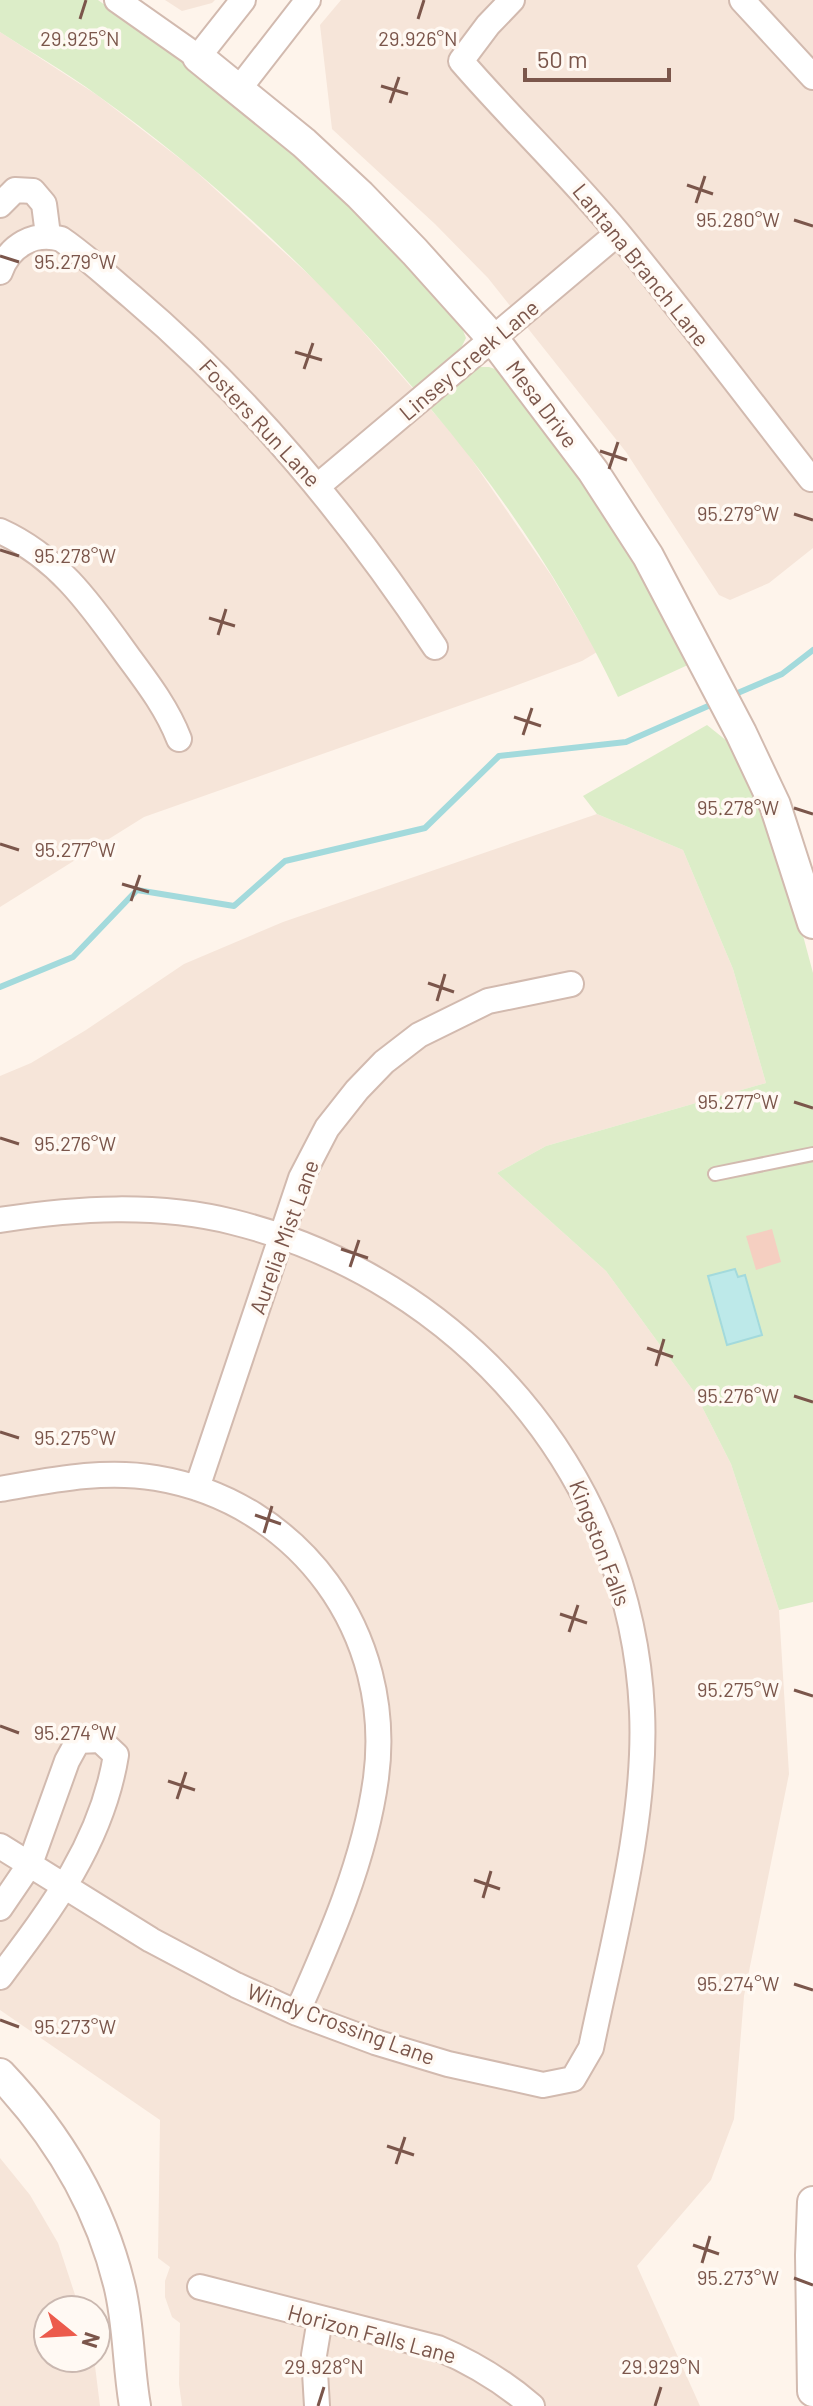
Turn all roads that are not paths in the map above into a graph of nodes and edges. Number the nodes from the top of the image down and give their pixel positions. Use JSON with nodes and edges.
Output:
{"nodes":[{"id":1,"x":117,"y":0,"type":"edge"},
{"id":2,"x":243,"y":0,"type":"edge"},
{"id":3,"x":308,"y":0,"type":"edge"},
{"id":4,"x":512,"y":0,"type":"edge"},
{"id":5,"x":742,"y":0,"type":"edge"},
{"id":6,"x":198,"y":57,"type":"junction"},
{"id":7,"x":813,"y":77,"type":"edge"},
{"id":8,"x":238,"y":90,"type":"junction"},
{"id":9,"x":7,"y":197,"type":"edge"},
{"id":10,"x":618,"y":233,"type":"junction"},
{"id":11,"x":22,"y":239,"type":"edge"},
{"id":12,"x":0,"y":272,"type":"edge"},
{"id":13,"x":494,"y":340,"type":"junction"},
{"id":14,"x":811,"y":479,"type":"edge"},
{"id":15,"x":319,"y":485,"type":"junction"},
{"id":16,"x":0,"y":531,"type":"edge"},
{"id":17,"x":435,"y":647,"type":"dead end"},
{"id":18,"x":179,"y":739,"type":"dead end"},
{"id":19,"x":813,"y":923,"type":"edge"},
{"id":20,"x":571,"y":984,"type":"dead end"},
{"id":21,"x":813,"y":1154,"type":"edge"},
{"id":22,"x":715,"y":1174,"type":"dead end"},
{"id":23,"x":0,"y":1220,"type":"edge"},
{"id":24,"x":282,"y":1237,"type":"junction"},
{"id":25,"x":197,"y":1488,"type":"junction"},
{"id":26,"x":0,"y":1489,"type":"edge"},
{"id":27,"x":0,"y":1846,"type":"edge"},
{"id":28,"x":30,"y":1864,"type":"junction"},
{"id":29,"x":65,"y":1885,"type":"junction"},
{"id":30,"x":0,"y":1908,"type":"edge"},
{"id":31,"x":0,"y":1977,"type":"edge"},
{"id":32,"x":297,"y":2013,"type":"junction"},
{"id":33,"x":0,"y":2074,"type":"edge"},
{"id":34,"x":573,"y":2079,"type":"joint"},
{"id":35,"x":813,"y":2202,"type":"edge"},
{"id":36,"x":200,"y":2287,"type":"dead end"},
{"id":37,"x":812,"y":2303,"type":"edge"},
{"id":38,"x":320,"y":2319,"type":"junction"},
{"id":39,"x":813,"y":2391,"type":"edge"},
{"id":40,"x":135,"y":2406,"type":"edge"},
{"id":41,"x":317,"y":2406,"type":"edge"},
{"id":42,"x":532,"y":2406,"type":"edge"}],
"edges":[{"from":1,"to":6,"type":"street","name":"Mesa Drive"},
{"from":2,"to":6,"type":"street"},
{"from":3,"to":8,"type":"street"},
{"from":4,"to":10,"type":"street","name":"Lantana Branch Lane"},
{"from":5,"to":7,"type":"street"},
{"from":6,"to":8,"type":"street","name":"Mesa Drive"},
{"from":8,"to":13,"type":"street","name":"Mesa Drive"},
{"from":9,"to":11,"type":"street"},
{"from":10,"to":13,"type":"street","name":"Linsey Creek Lane"},
{"from":10,"to":14,"type":"street","name":"Lantana Branch Lane"},
{"from":11,"to":12,"type":"street"},
{"from":11,"to":15,"type":"street","name":"Fosters Run Lane"},
{"from":13,"to":15,"type":"street","name":"Linsey Creek Lane"},
{"from":13,"to":19,"type":"street","name":"Mesa Drive"},
{"from":15,"to":17,"type":"street","name":"Fosters Run Lane"},
{"from":16,"to":18,"type":"street"},
{"from":20,"to":24,"type":"street","name":"Aurelia Mist Lane"},
{"from":21,"to":22,"type":"lane"},
{"from":23,"to":24,"type":"street","name":"Kingston Falls"},
{"from":24,"to":25,"type":"street","name":"Aurelia Mist Lane"},
{"from":24,"to":34,"type":"street","name":"Kingston Falls"},
{"from":25,"to":26,"type":"street"},
{"from":25,"to":32,"type":"street"},
{"from":27,"to":28,"type":"street","name":"Windy Crossing Lane"},
{"from":28,"to":29,"type":"street","name":"Windy Crossing Lane"},
{"from":28,"to":29,"type":"street"},
{"from":28,"to":30,"type":"street"},
{"from":29,"to":31,"type":"street"},
{"from":29,"to":32,"type":"street","name":"Windy Crossing Lane"},
{"from":32,"to":34,"type":"street","name":"Windy Crossing Lane"},
{"from":33,"to":40,"type":"street"},
{"from":35,"to":37,"type":"street"},
{"from":36,"to":38,"type":"street","name":"Horizon Falls Lane"},
{"from":37,"to":39,"type":"street"},
{"from":38,"to":41,"type":"street"},
{"from":38,"to":42,"type":"street","name":"Horizon Falls Lane"}]}
